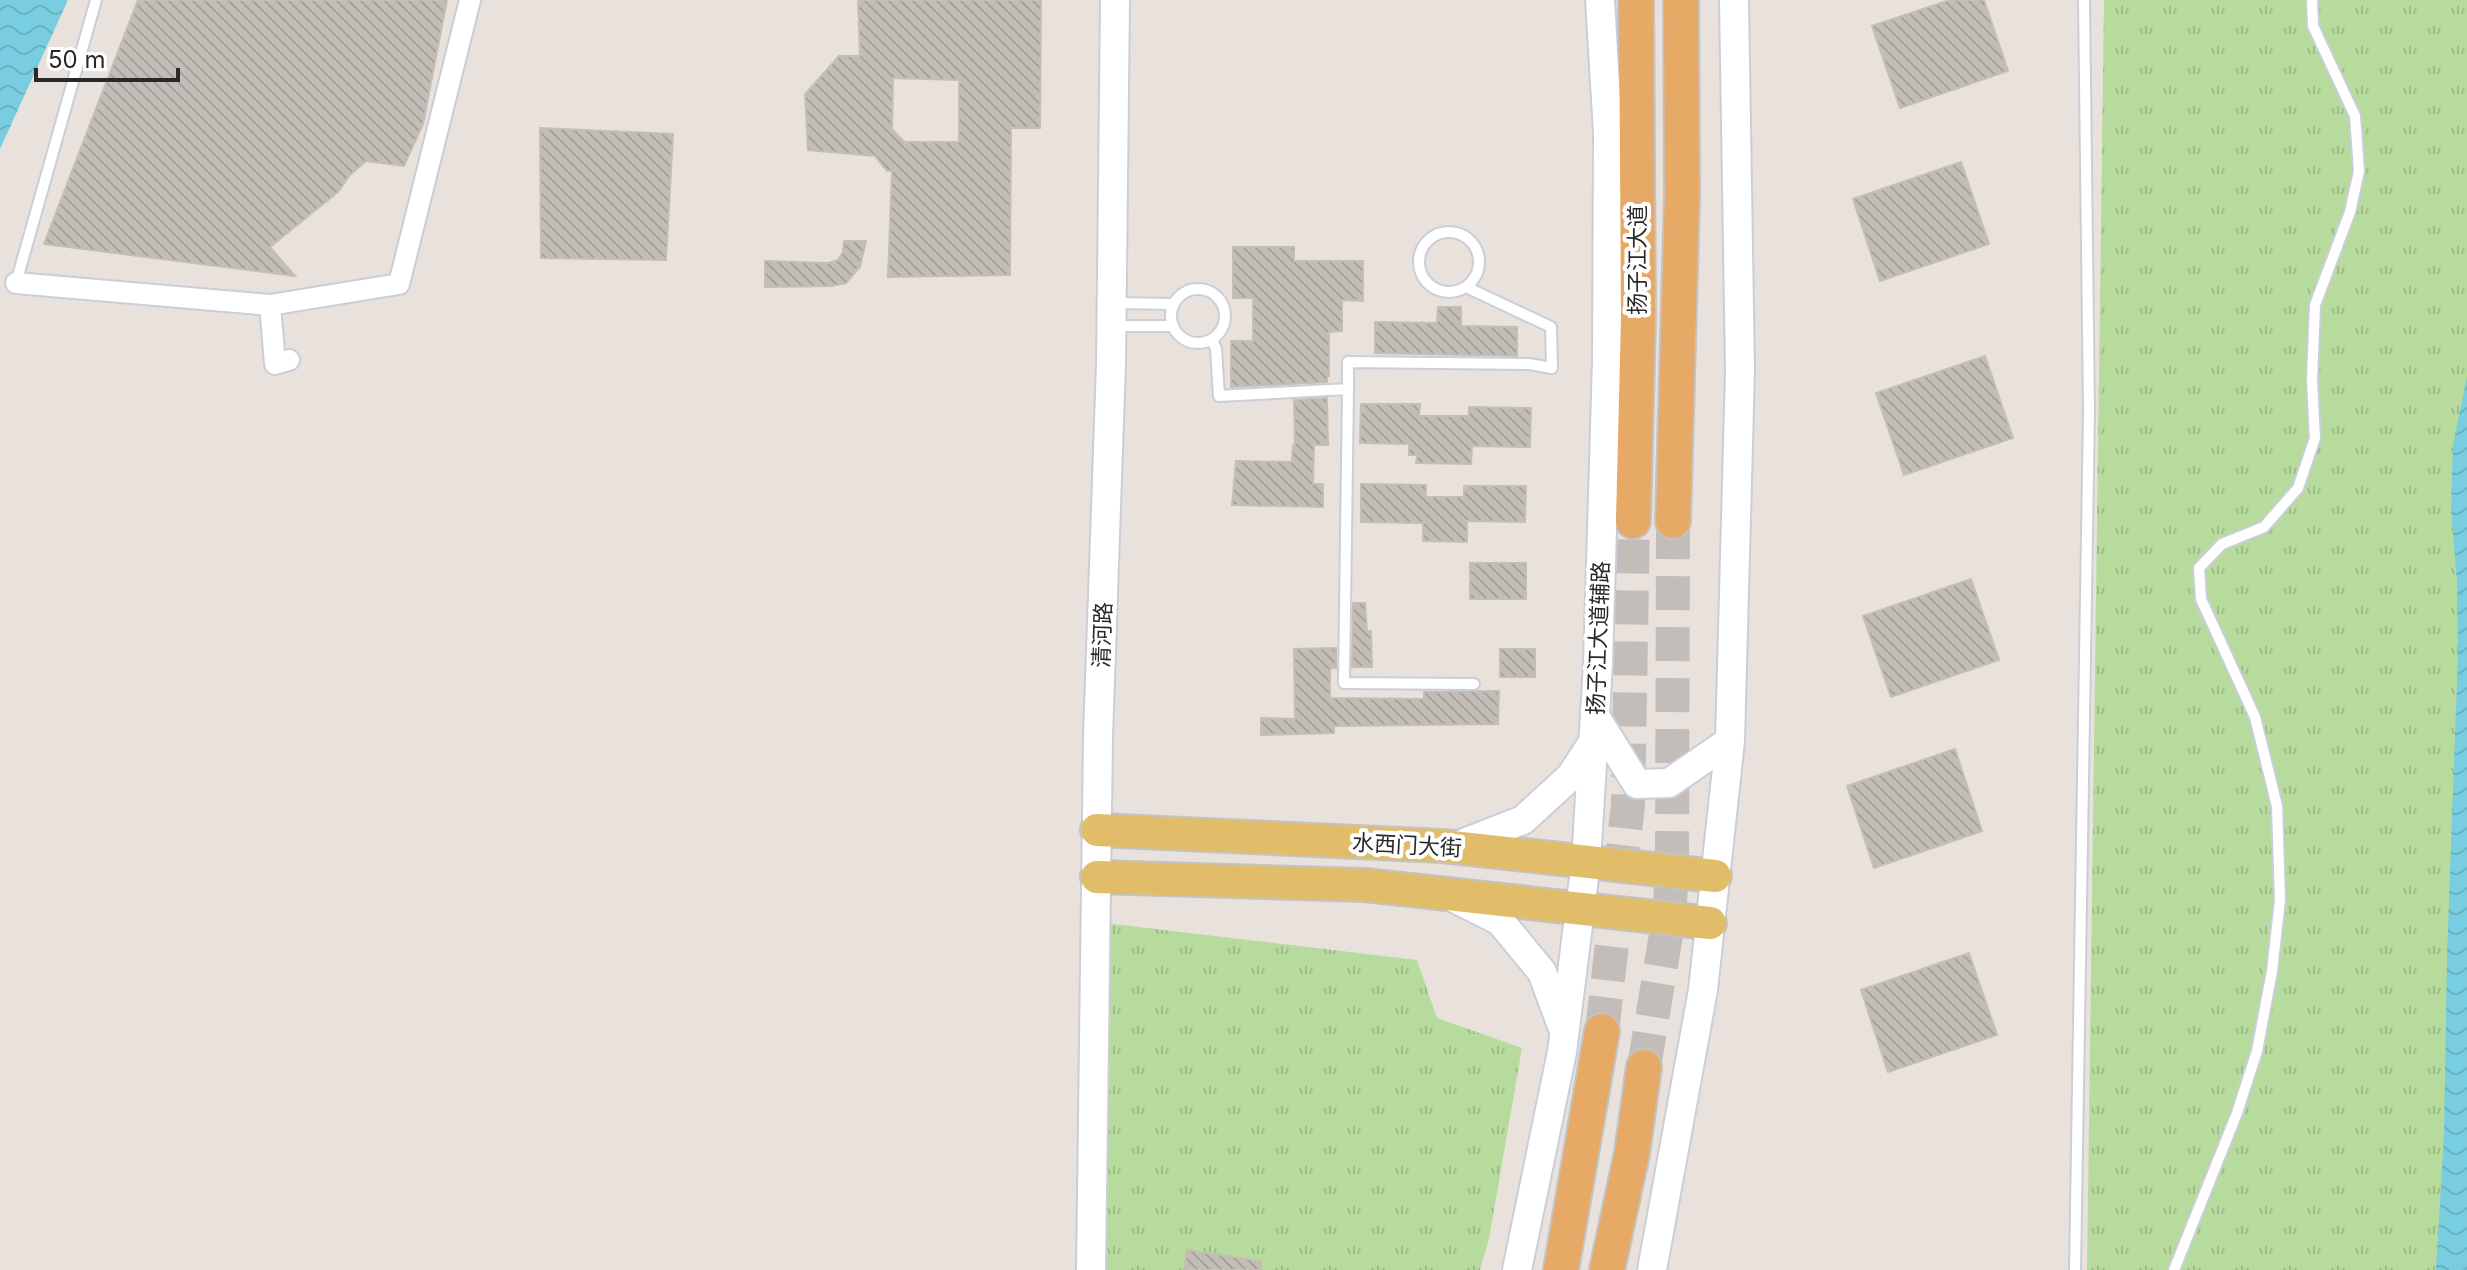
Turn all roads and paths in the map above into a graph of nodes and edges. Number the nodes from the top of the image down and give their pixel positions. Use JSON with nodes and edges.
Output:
{"nodes":[{"id":1,"x":96,"y":0,"type":"edge"},
{"id":2,"x":470,"y":0,"type":"edge"},
{"id":3,"x":1115,"y":0,"type":"edge"},
{"id":4,"x":1600,"y":0,"type":"edge"},
{"id":5,"x":1636,"y":0,"type":"edge"},
{"id":6,"x":1681,"y":0,"type":"edge"},
{"id":7,"x":1734,"y":0,"type":"edge"},
{"id":8,"x":2084,"y":0,"type":"edge"},
{"id":9,"x":2312,"y":0,"type":"edge"},
{"id":10,"x":16,"y":283,"type":"joint"},
{"id":11,"x":1466,"y":287,"type":"junction"},
{"id":12,"x":1173,"y":304,"type":"junction"},
{"id":13,"x":270,"y":305,"type":"junction"},
{"id":14,"x":1111,"y":315,"type":"junction"},
{"id":15,"x":1172,"y":326,"type":"junction"},
{"id":16,"x":1212,"y":339,"type":"junction"},
{"id":17,"x":289,"y":360,"type":"dead end"},
{"id":18,"x":1348,"y":389,"type":"junction"},
{"id":19,"x":1633,"y":521,"type":"tunnel mouth"},
{"id":20,"x":1673,"y":521,"type":"tunnel mouth"},
{"id":21,"x":1474,"y":684,"type":"dead end"},
{"id":22,"x":1594,"y":729,"type":"junction"},
{"id":23,"x":1730,"y":741,"type":"junction"},
{"id":24,"x":1097,"y":830,"type":"junction"},
{"id":25,"x":1454,"y":847,"type":"junction"},
{"id":26,"x":1586,"y":862,"type":"junction"},
{"id":27,"x":1715,"y":876,"type":"junction"},
{"id":28,"x":1097,"y":877,"type":"junction"},
{"id":29,"x":1447,"y":894,"type":"junction"},
{"id":30,"x":1580,"y":908,"type":"junction"},
{"id":31,"x":1710,"y":923,"type":"junction"},
{"id":32,"x":1564,"y":1031,"type":"junction"},
{"id":33,"x":1602,"y":1031,"type":"tunnel mouth"},
{"id":34,"x":1644,"y":1067,"type":"tunnel mouth"},
{"id":35,"x":1091,"y":1270,"type":"edge"},
{"id":36,"x":1517,"y":1270,"type":"edge"},
{"id":37,"x":1561,"y":1270,"type":"edge"},
{"id":38,"x":1607,"y":1270,"type":"edge"},
{"id":39,"x":1652,"y":1270,"type":"edge"},
{"id":40,"x":2075,"y":1270,"type":"edge"},
{"id":41,"x":2174,"y":1270,"type":"edge"}],
"edges":[{"from":1,"to":10,"type":"lane"},
{"from":2,"to":13,"type":"street"},
{"from":3,"to":14,"type":"main road","name":"清河路"},
{"from":4,"to":22,"type":"main road","name":"扬子江大道辅路"},
{"from":5,"to":19,"type":"highway","name":"扬子江大道"},
{"from":6,"to":20,"type":"highway","name":"扬子江大道"},
{"from":7,"to":23,"type":"main road"},
{"from":8,"to":40,"type":"lane"},
{"from":9,"to":41,"type":"lane"},
{"from":10,"to":13,"type":"street"},
{"from":11,"to":11,"type":"lane"},
{"from":11,"to":18,"type":"lane"},
{"from":12,"to":14,"type":"lane"},
{"from":12,"to":15,"type":"lane"},
{"from":12,"to":16,"type":"lane"},
{"from":13,"to":17,"type":"street"},
{"from":14,"to":15,"type":"lane"},
{"from":14,"to":24,"type":"main road","name":"清河路"},
{"from":15,"to":16,"type":"lane"},
{"from":16,"to":18,"type":"lane"},
{"from":18,"to":21,"type":"lane"},
{"from":22,"to":23,"type":"main road"},
{"from":22,"to":25,"type":"main road"},
{"from":22,"to":26,"type":"main road","name":"扬子江大道辅路"},
{"from":23,"to":27,"type":"main road"},
{"from":24,"to":25,"type":"main road","name":"水西门大街"},
{"from":24,"to":28,"type":"main road","name":"清河路"},
{"from":25,"to":26,"type":"main road","name":"水西门大街"},
{"from":26,"to":27,"type":"main road","name":"水西门大街"},
{"from":26,"to":30,"type":"main road","name":"扬子江大道辅路"},
{"from":27,"to":31,"type":"main road"},
{"from":28,"to":29,"type":"main road","name":"水西门大街"},
{"from":28,"to":35,"type":"main road","name":"清河路"},
{"from":29,"to":30,"type":"main road","name":"水西门大街"},
{"from":29,"to":32,"type":"main road"},
{"from":30,"to":31,"type":"main road","name":"水西门大街"},
{"from":30,"to":32,"type":"main road","name":"扬子江大道辅路"},
{"from":31,"to":39,"type":"main road"},
{"from":32,"to":36,"type":"main road","name":"扬子江大道辅路"},
{"from":33,"to":37,"type":"highway"},
{"from":34,"to":38,"type":"highway"}]}
